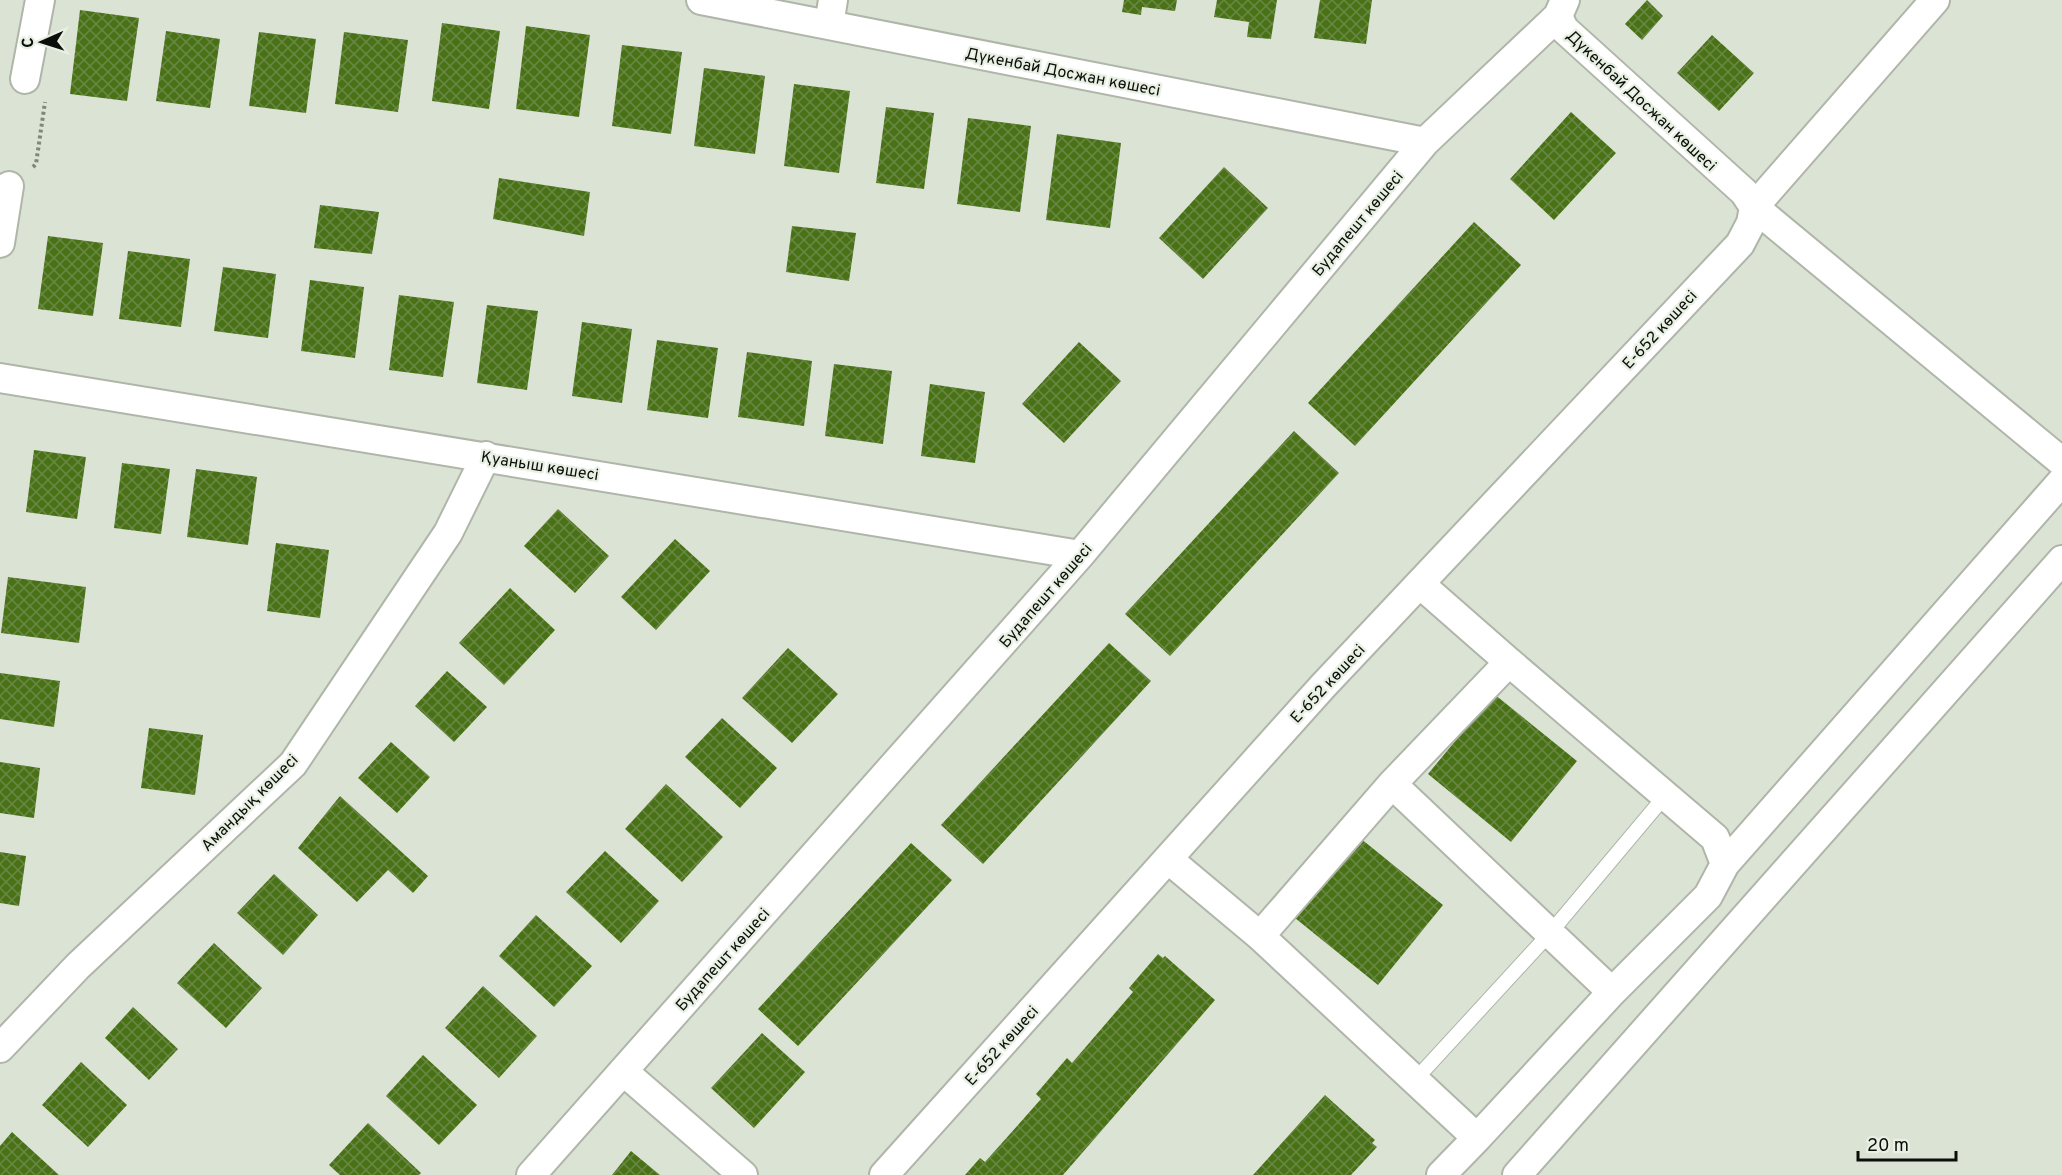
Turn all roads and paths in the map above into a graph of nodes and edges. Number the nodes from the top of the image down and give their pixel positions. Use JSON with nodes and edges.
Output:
{"nodes":[{"id":1,"x":40,"y":0,"type":"edge"},
{"id":2,"x":701,"y":0,"type":"edge"},
{"id":3,"x":1935,"y":0,"type":"edge"},
{"id":4,"x":1561,"y":8,"type":"edge"},
{"id":5,"x":831,"y":12,"type":"edge"},
{"id":6,"x":25,"y":79,"type":"joint"},
{"id":7,"x":1425,"y":142,"type":"junction"},
{"id":8,"x":9,"y":186,"type":"joint"},
{"id":9,"x":1749,"y":200,"type":"junction"},
{"id":10,"x":0,"y":243,"type":"edge"},
{"id":11,"x":0,"y":378,"type":"edge"},
{"id":12,"x":486,"y":456,"type":"junction"},
{"id":13,"x":2062,"y":462,"type":"edge"},
{"id":14,"x":2062,"y":481,"type":"edge"},
{"id":15,"x":1080,"y":555,"type":"junction"},
{"id":16,"x":2062,"y":560,"type":"edge"},
{"id":17,"x":1420,"y":584,"type":"junction"},
{"id":18,"x":1509,"y":663,"type":"junction"},
{"id":19,"x":1392,"y":784,"type":"junction"},
{"id":20,"x":1665,"y":796,"type":"junction"},
{"id":21,"x":1168,"y":859,"type":"junction"},
{"id":22,"x":1725,"y":864,"type":"junction"},
{"id":23,"x":1550,"y":933,"type":"junction"},
{"id":24,"x":1260,"y":936,"type":"junction"},
{"id":25,"x":1612,"y":992,"type":"junction"},
{"id":26,"x":0,"y":1047,"type":"edge"},
{"id":27,"x":623,"y":1071,"type":"junction"},
{"id":28,"x":1415,"y":1080,"type":"junction"},
{"id":29,"x":1477,"y":1138,"type":"junction"},
{"id":30,"x":531,"y":1175,"type":"edge"},
{"id":31,"x":743,"y":1175,"type":"edge"},
{"id":32,"x":884,"y":1175,"type":"edge"},
{"id":33,"x":1441,"y":1175,"type":"edge"},
{"id":34,"x":1518,"y":1175,"type":"edge"}],
"edges":[{"from":1,"to":6,"type":"street"},
{"from":2,"to":5,"type":"street","name":"Дүкенбай Досжан көшесі"},
{"from":3,"to":9,"type":"street"},
{"from":4,"to":7,"type":"street","name":"Будапешт көшесі"},
{"from":4,"to":9,"type":"street","name":"Дүкенбай Досжан көшесі"},
{"from":5,"to":7,"type":"street","name":"Дүкенбай Досжан көшесі"},
{"from":6,"to":8,"type":"path"},
{"from":7,"to":15,"type":"street","name":"Будапешт көшесі"},
{"from":8,"to":10,"type":"street"},
{"from":9,"to":13,"type":"street","name":"Дүкенбай Досжан көшесі"},
{"from":9,"to":17,"type":"street","name":"Е-652 көшесі"},
{"from":11,"to":12,"type":"street","name":"Қуаныш көшесі"},
{"from":12,"to":15,"type":"street","name":"Қуаныш көшесі"},
{"from":12,"to":26,"type":"street","name":"Амандық көшесі"},
{"from":14,"to":22,"type":"street"},
{"from":15,"to":27,"type":"street","name":"Будапешт көшесі"},
{"from":16,"to":34,"type":"street"},
{"from":17,"to":18,"type":"street"},
{"from":17,"to":21,"type":"street","name":"Е-652 көшесі"},
{"from":18,"to":19,"type":"street"},
{"from":18,"to":20,"type":"street"},
{"from":19,"to":23,"type":"street"},
{"from":19,"to":24,"type":"street"},
{"from":20,"to":22,"type":"street"},
{"from":20,"to":23,"type":"lane"},
{"from":21,"to":24,"type":"street"},
{"from":21,"to":32,"type":"street","name":"Е-652 көшесі"},
{"from":22,"to":25,"type":"street"},
{"from":23,"to":25,"type":"street"},
{"from":23,"to":28,"type":"lane"},
{"from":24,"to":28,"type":"street"},
{"from":25,"to":29,"type":"street"},
{"from":27,"to":30,"type":"street","name":"Будапешт көшесі"},
{"from":27,"to":31,"type":"street"},
{"from":28,"to":29,"type":"street"},
{"from":29,"to":33,"type":"street"}]}
